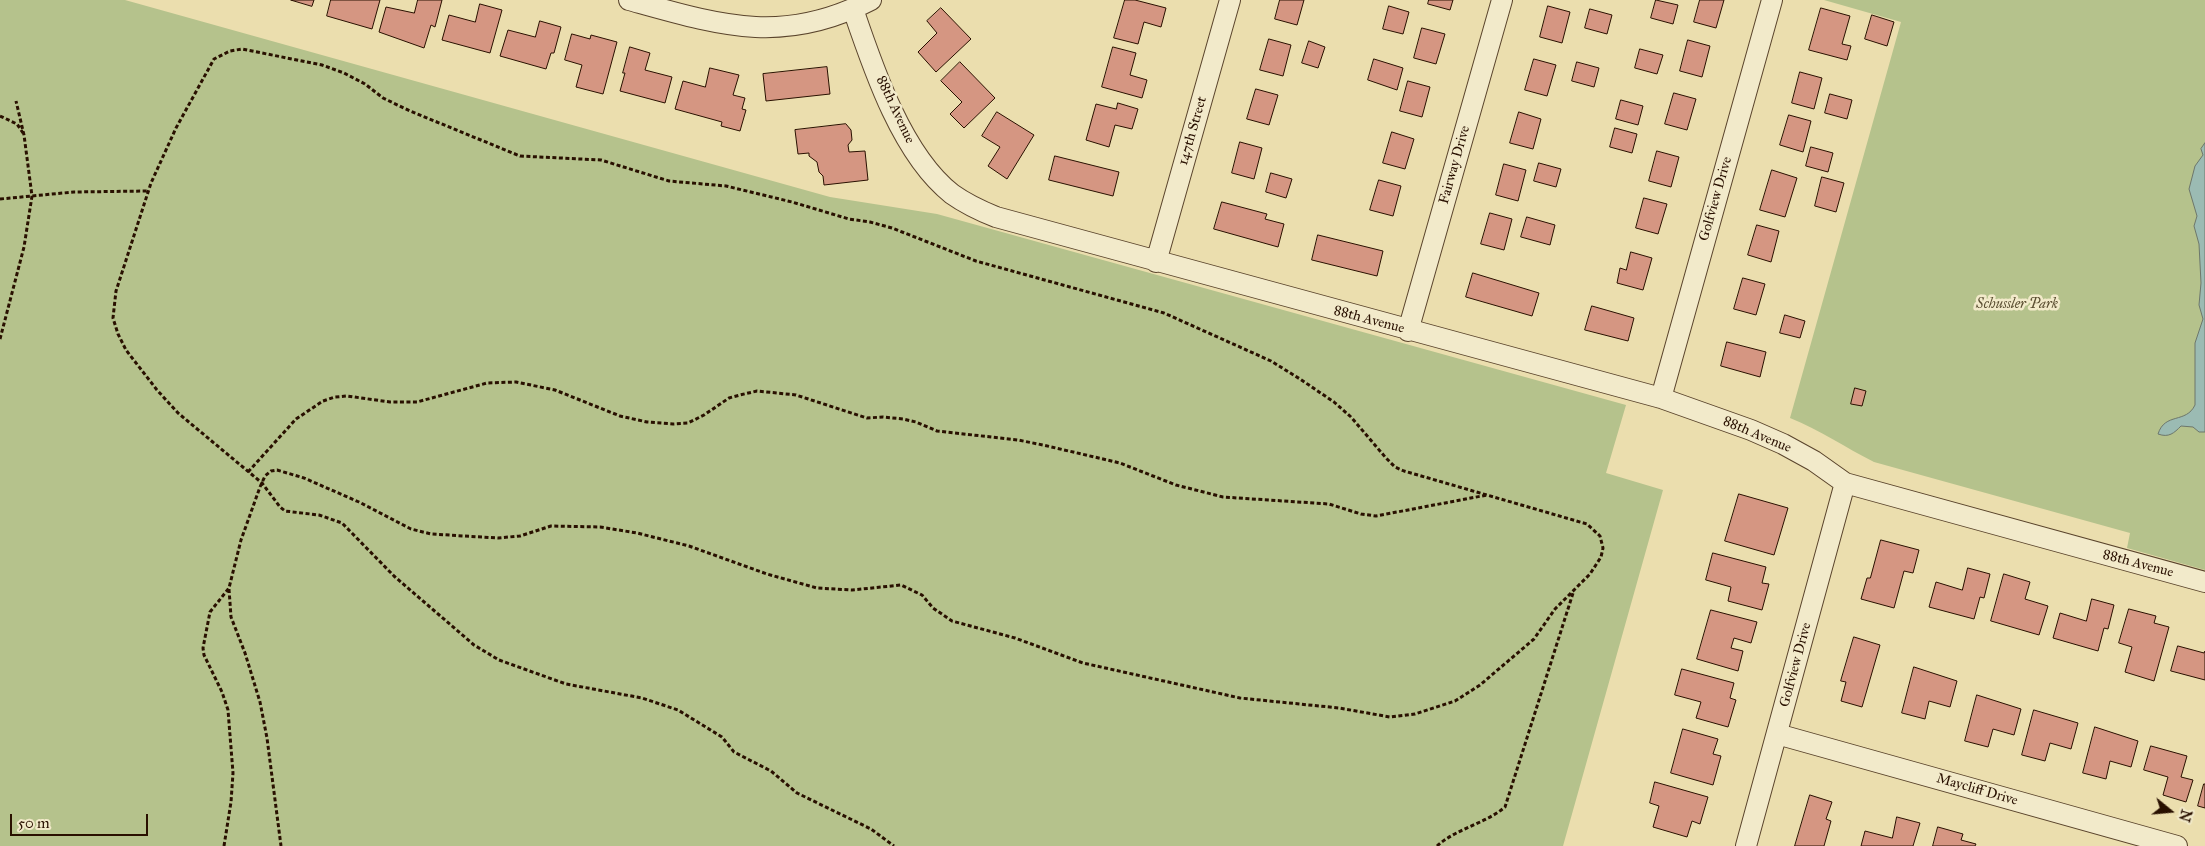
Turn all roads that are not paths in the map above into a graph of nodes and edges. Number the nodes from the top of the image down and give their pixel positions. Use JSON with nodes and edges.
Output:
{"nodes":[{"id":1,"x":629,"y":0,"type":"edge"},
{"id":2,"x":871,"y":0,"type":"edge"},
{"id":3,"x":1230,"y":0,"type":"edge"},
{"id":4,"x":1502,"y":0,"type":"edge"},
{"id":5,"x":1772,"y":0,"type":"edge"},
{"id":6,"x":676,"y":6,"type":"edge"},
{"id":7,"x":853,"y":9,"type":"junction"},
{"id":8,"x":1156,"y":262,"type":"junction"},
{"id":9,"x":1408,"y":331,"type":"junction"},
{"id":10,"x":1661,"y":398,"type":"junction"},
{"id":11,"x":1845,"y":483,"type":"junction"},
{"id":12,"x":2205,"y":582,"type":"edge"},
{"id":13,"x":1777,"y":734,"type":"junction"},
{"id":14,"x":1746,"y":846,"type":"edge"},
{"id":15,"x":2177,"y":846,"type":"edge"}],
"edges":[{"from":1,"to":6,"type":"street"},
{"from":2,"to":7,"type":"street"},
{"from":3,"to":8,"type":"street","name":"147th Street"},
{"from":4,"to":9,"type":"street","name":"Fairway Drive"},
{"from":5,"to":10,"type":"street","name":"Golfview Drive"},
{"from":6,"to":7,"type":"street"},
{"from":7,"to":8,"type":"street","name":"88th Avenue"},
{"from":8,"to":9,"type":"street","name":"88th Avenue"},
{"from":9,"to":10,"type":"street","name":"88th Avenue"},
{"from":10,"to":11,"type":"street","name":"88th Avenue"},
{"from":11,"to":12,"type":"street","name":"88th Avenue"},
{"from":11,"to":13,"type":"street","name":"Golfview Drive"},
{"from":13,"to":14,"type":"street","name":"Golfview Drive"},
{"from":13,"to":15,"type":"street","name":"Maycliff Drive"}]}
